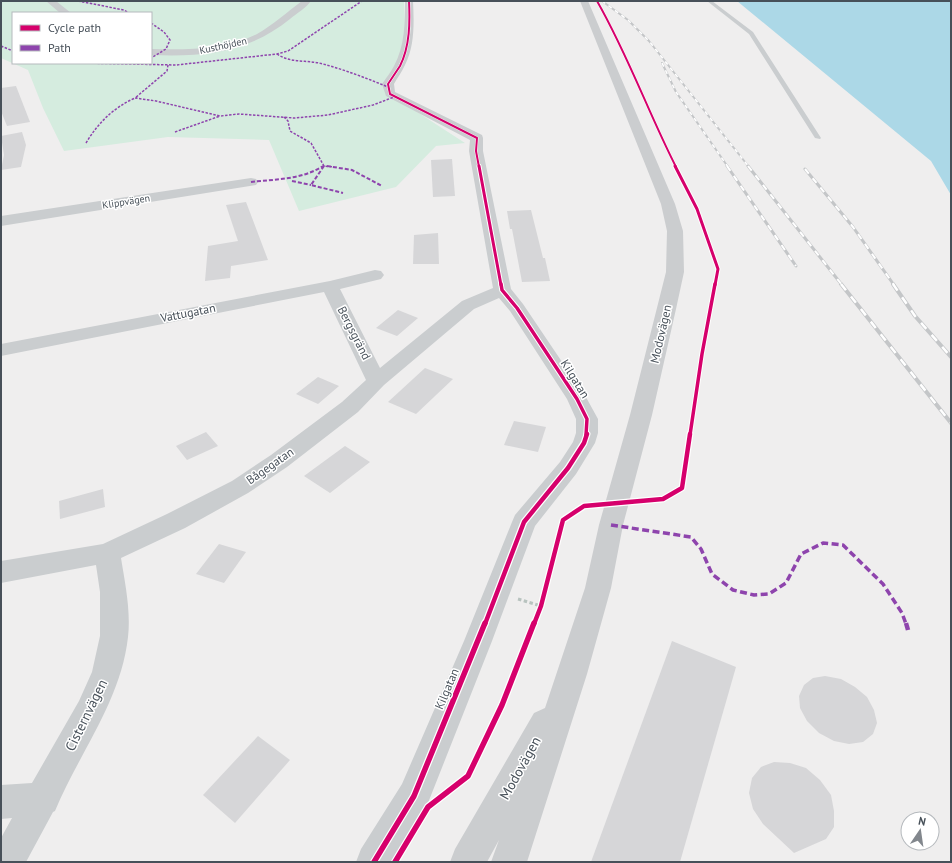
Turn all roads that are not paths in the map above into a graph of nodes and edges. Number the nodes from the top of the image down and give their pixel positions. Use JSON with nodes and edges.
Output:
{"nodes":[{"id":1,"x":50,"y":1,"type":"edge"},
{"id":2,"x":307,"y":1,"type":"edge"},
{"id":3,"x":409,"y":1,"type":"edge"},
{"id":4,"x":584,"y":1,"type":"edge"},
{"id":5,"x":709,"y":1,"type":"edge"},
{"id":6,"x":65,"y":12,"type":"edge"},
{"id":7,"x":152,"y":52,"type":"edge"},
{"id":8,"x":818,"y":138,"type":"dead end"},
{"id":9,"x":251,"y":182,"type":"dead end"},
{"id":10,"x":1,"y":221,"type":"edge"},
{"id":11,"x":375,"y":275,"type":"dead end"},
{"id":12,"x":330,"y":286,"type":"junction"},
{"id":13,"x":502,"y":290,"type":"junction"},
{"id":14,"x":1,"y":350,"type":"edge"},
{"id":15,"x":377,"y":381,"type":"junction"},
{"id":16,"x":107,"y":553,"type":"junction"},
{"id":17,"x":1,"y":572,"type":"edge"},
{"id":18,"x":572,"y":674,"type":"junction"},
{"id":19,"x":43,"y":799,"type":"junction"},
{"id":20,"x":1,"y":802,"type":"edge"},
{"id":21,"x":7,"y":862,"type":"edge"},
{"id":22,"x":374,"y":862,"type":"edge"},
{"id":23,"x":468,"y":862,"type":"edge"},
{"id":24,"x":509,"y":862,"type":"edge"}],
"edges":[{"from":1,"to":6,"type":"street"},
{"from":2,"to":7,"type":"street","name":"Kusthöjden"},
{"from":3,"to":13,"type":"street","name":"Kilgatan"},
{"from":4,"to":18,"type":"main road","name":"Modovägen"},
{"from":5,"to":8,"type":"lane"},
{"from":9,"to":10,"type":"street","name":"Klippvägen"},
{"from":11,"to":12,"type":"street","name":"Vattugatan"},
{"from":12,"to":14,"type":"street","name":"Vattugatan"},
{"from":12,"to":15,"type":"street","name":"Bergsgränd"},
{"from":13,"to":15,"type":"street","name":"Bågegatan"},
{"from":13,"to":22,"type":"street","name":"Kilgatan"},
{"from":15,"to":16,"type":"street","name":"Bågegatan"},
{"from":16,"to":17,"type":"street","name":"Bågegatan"},
{"from":16,"to":19,"type":"street","name":"Cisternvägen"},
{"from":18,"to":23,"type":"main road","name":"Modovägen"},
{"from":18,"to":24,"type":"main road","name":"Modovägen"},
{"from":19,"to":20,"type":"street"},
{"from":19,"to":21,"type":"street","name":"Cisternvägen"}]}
